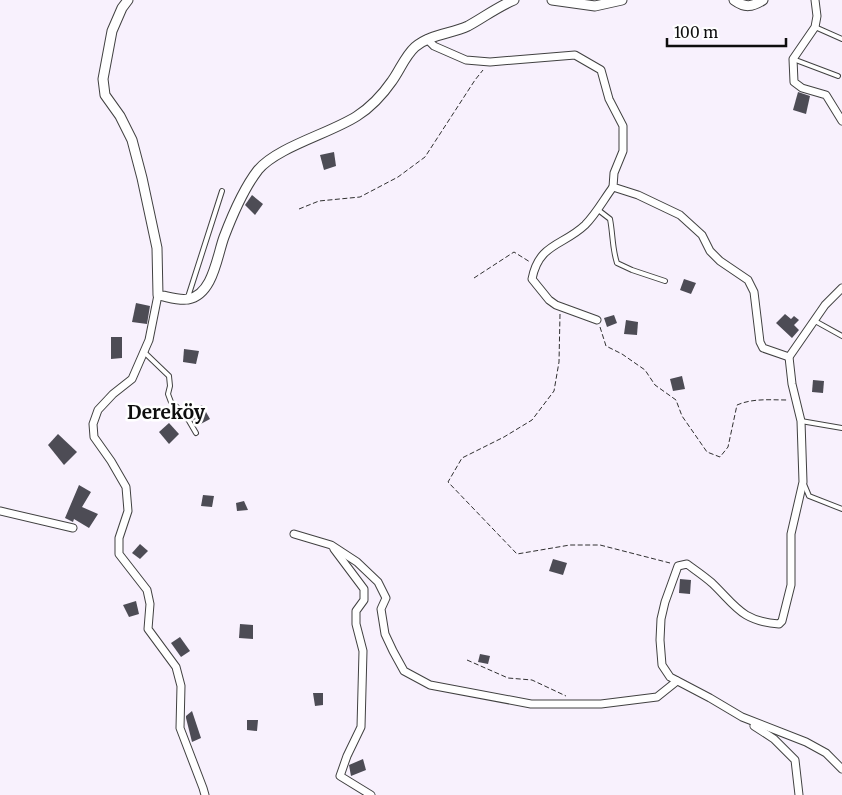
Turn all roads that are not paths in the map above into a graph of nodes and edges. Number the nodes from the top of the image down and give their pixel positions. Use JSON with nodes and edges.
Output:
{"nodes":[{"id":1,"x":128,"y":0,"type":"edge"},
{"id":2,"x":514,"y":0,"type":"edge"},
{"id":3,"x":552,"y":0,"type":"edge"},
{"id":4,"x":622,"y":0,"type":"edge"},
{"id":5,"x":734,"y":0,"type":"edge"},
{"id":6,"x":764,"y":0,"type":"edge"},
{"id":7,"x":815,"y":0,"type":"edge"},
{"id":8,"x":815,"y":27,"type":"junction"},
{"id":9,"x":842,"y":38,"type":"edge"},
{"id":10,"x":427,"y":39,"type":"junction"},
{"id":11,"x":793,"y":59,"type":"junction"},
{"id":12,"x":838,"y":76,"type":"dead end"},
{"id":13,"x":842,"y":121,"type":"edge"},
{"id":14,"x":613,"y":187,"type":"junction"},
{"id":15,"x":222,"y":191,"type":"dead end"},
{"id":16,"x":597,"y":209,"type":"junction"},
{"id":17,"x":665,"y":281,"type":"dead end"},
{"id":18,"x":842,"y":288,"type":"edge"},
{"id":19,"x":158,"y":295,"type":"junction"},
{"id":20,"x":187,"y":300,"type":"junction"},
{"id":21,"x":598,"y":320,"type":"road end"},
{"id":22,"x":815,"y":321,"type":"junction"},
{"id":23,"x":842,"y":336,"type":"edge"},
{"id":24,"x":144,"y":352,"type":"junction"},
{"id":25,"x":789,"y":357,"type":"junction"},
{"id":26,"x":801,"y":421,"type":"junction"},
{"id":27,"x":842,"y":428,"type":"edge"},
{"id":28,"x":196,"y":433,"type":"dead end"},
{"id":29,"x":803,"y":482,"type":"junction"},
{"id":30,"x":842,"y":509,"type":"edge"},
{"id":31,"x":0,"y":511,"type":"edge"},
{"id":32,"x":73,"y":528,"type":"dead end"},
{"id":33,"x":294,"y":534,"type":"dead end"},
{"id":34,"x":331,"y":545,"type":"junction"},
{"id":35,"x":677,"y":681,"type":"junction"},
{"id":36,"x":742,"y":717,"type":"junction"},
{"id":37,"x":842,"y":769,"type":"edge"},
{"id":38,"x":204,"y":795,"type":"edge"},
{"id":39,"x":371,"y":795,"type":"edge"},
{"id":40,"x":799,"y":795,"type":"edge"}],
"edges":[{"from":1,"to":19,"type":"street"},
{"from":2,"to":10,"type":"street"},
{"from":3,"to":4,"type":"street"},
{"from":5,"to":6,"type":"street"},
{"from":7,"to":8,"type":"street"},
{"from":8,"to":9,"type":"lane"},
{"from":8,"to":11,"type":"street"},
{"from":10,"to":14,"type":"street"},
{"from":10,"to":20,"type":"street"},
{"from":11,"to":12,"type":"lane"},
{"from":11,"to":13,"type":"street"},
{"from":14,"to":16,"type":"street"},
{"from":14,"to":25,"type":"street"},
{"from":15,"to":20,"type":"lane"},
{"from":16,"to":17,"type":"lane"},
{"from":16,"to":21,"type":"street"},
{"from":18,"to":22,"type":"street"},
{"from":19,"to":20,"type":"street"},
{"from":19,"to":24,"type":"street"},
{"from":22,"to":23,"type":"lane"},
{"from":22,"to":25,"type":"street"},
{"from":24,"to":28,"type":"lane"},
{"from":24,"to":38,"type":"street"},
{"from":25,"to":26,"type":"street"},
{"from":26,"to":27,"type":"lane"},
{"from":26,"to":29,"type":"street"},
{"from":29,"to":30,"type":"lane"},
{"from":29,"to":35,"type":"street"},
{"from":31,"to":32,"type":"street"},
{"from":33,"to":34,"type":"street"},
{"from":34,"to":35,"type":"street"},
{"from":34,"to":39,"type":"street"},
{"from":35,"to":36,"type":"street"},
{"from":36,"to":37,"type":"street"},
{"from":36,"to":40,"type":"street"}]}
